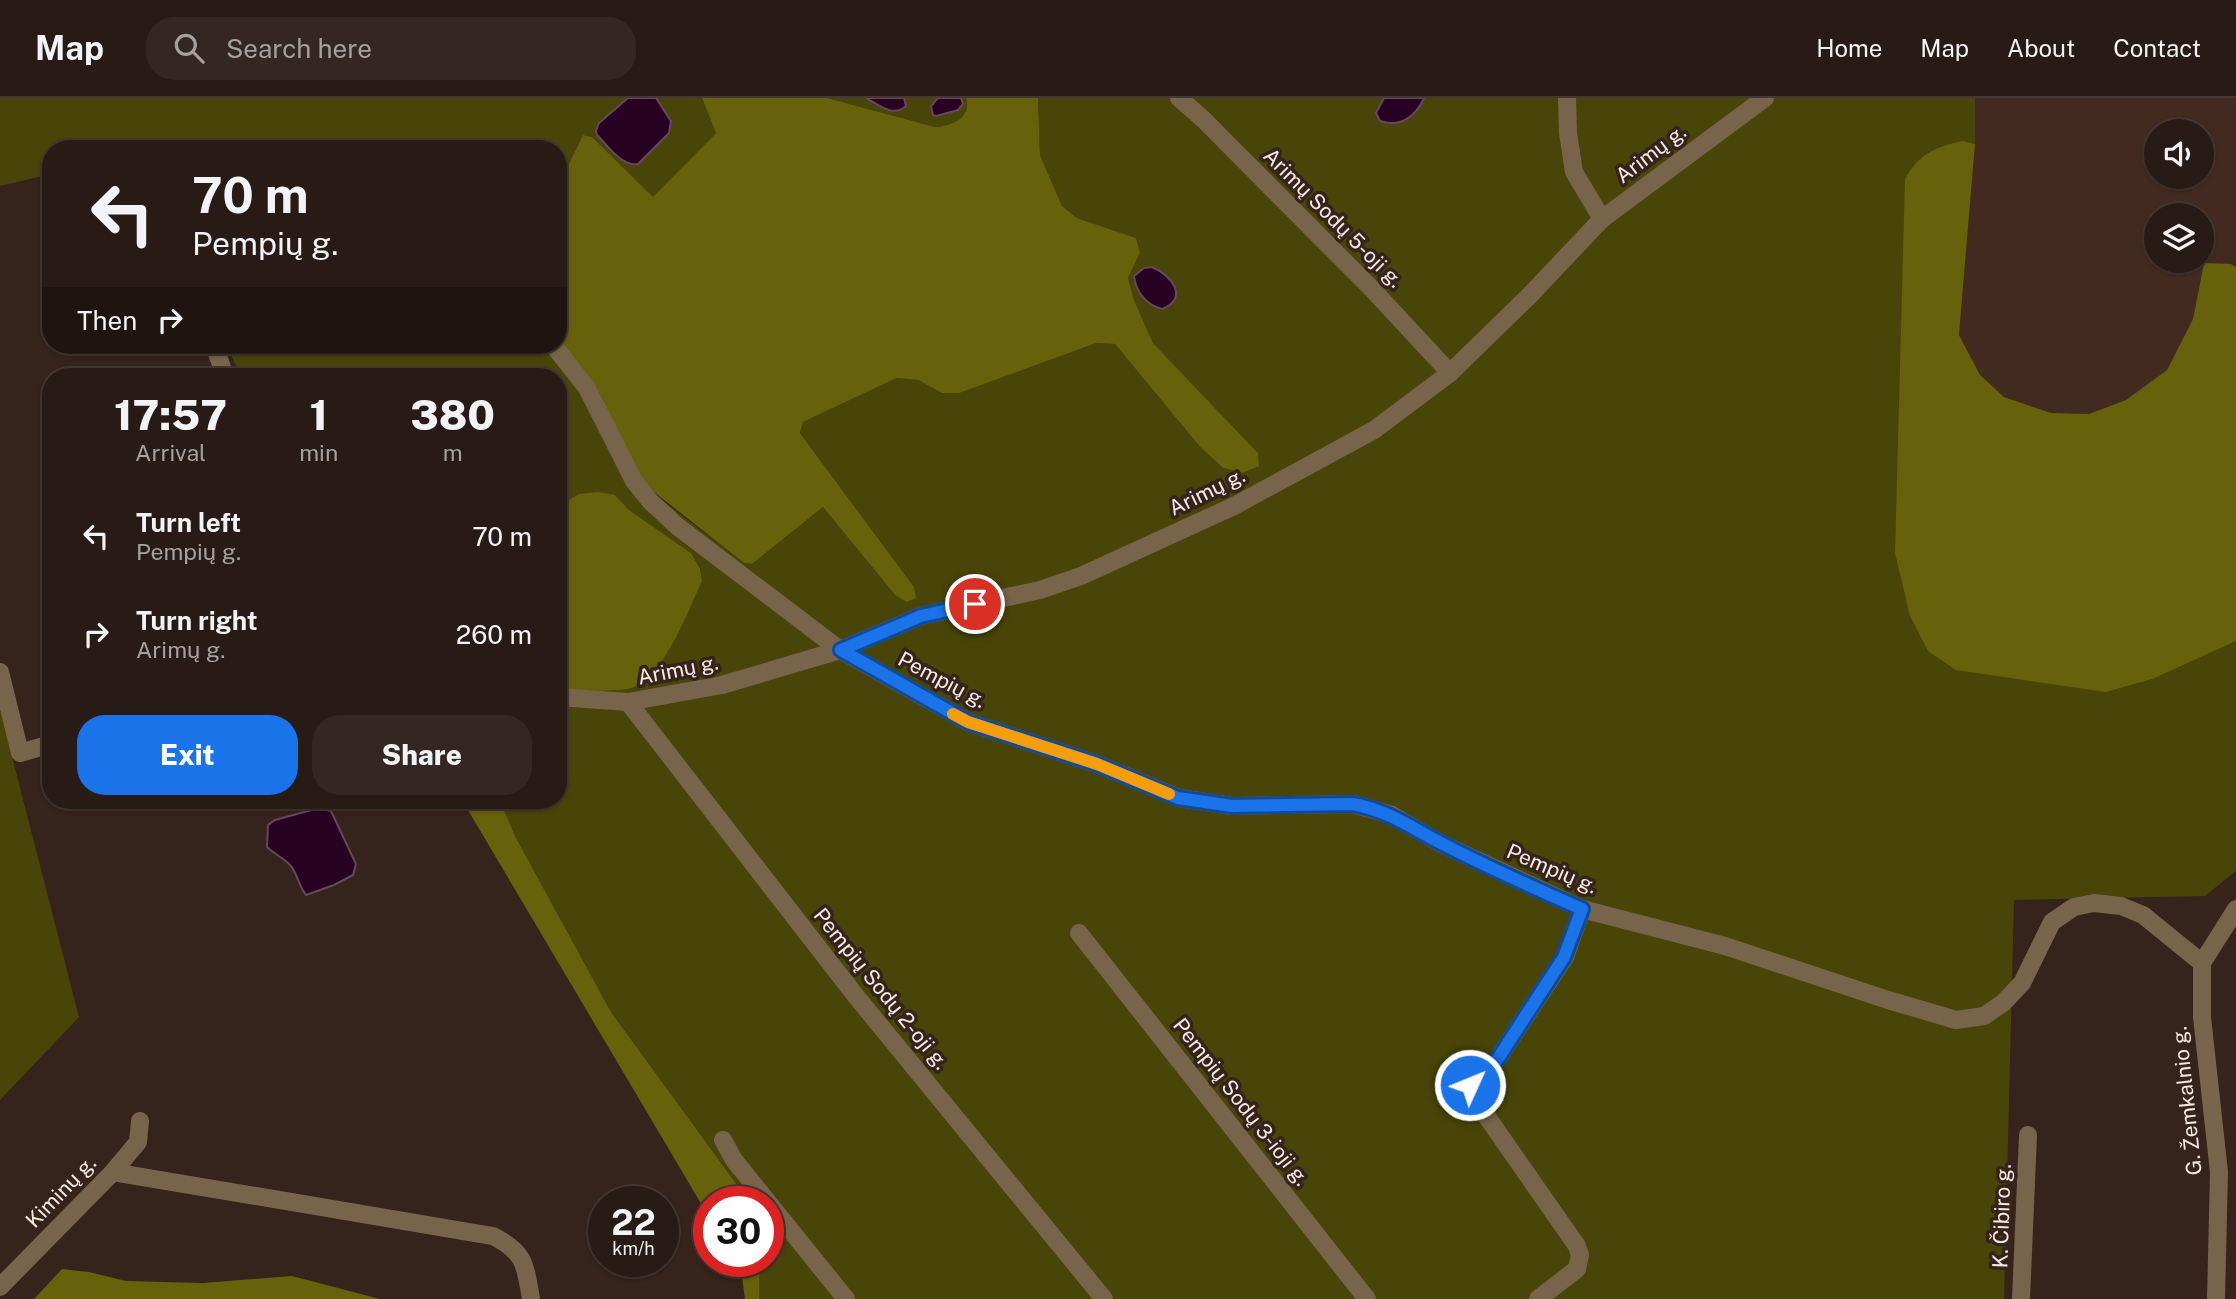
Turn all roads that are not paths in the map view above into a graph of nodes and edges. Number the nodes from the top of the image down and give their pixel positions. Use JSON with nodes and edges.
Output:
{"nodes":[{"id":1,"x":1179,"y":98,"type":"edge"},
{"id":2,"x":1567,"y":98,"type":"edge"},
{"id":3,"x":1765,"y":98,"type":"edge"},
{"id":4,"x":1602,"y":219,"type":"junction"},
{"id":5,"x":560,"y":354,"type":"edge"},
{"id":6,"x":1450,"y":373,"type":"junction"},
{"id":7,"x":841,"y":650,"type":"junction"},
{"id":8,"x":0,"y":672,"type":"edge"},
{"id":9,"x":567,"y":698,"type":"edge"},
{"id":10,"x":628,"y":702,"type":"junction"},
{"id":11,"x":42,"y":747,"type":"edge"},
{"id":12,"x":1582,"y":909,"type":"junction"},
{"id":13,"x":2236,"y":909,"type":"edge"},
{"id":14,"x":1079,"y":933,"type":"dead end"},
{"id":15,"x":2202,"y":963,"type":"junction"},
{"id":16,"x":140,"y":1121,"type":"dead end"},
{"id":17,"x":2028,"y":1135,"type":"dead end"},
{"id":18,"x":723,"y":1140,"type":"dead end"},
{"id":19,"x":113,"y":1172,"type":"junction"},
{"id":20,"x":0,"y":1287,"type":"edge"},
{"id":21,"x":531,"y":1299,"type":"edge"},
{"id":22,"x":846,"y":1299,"type":"edge"},
{"id":23,"x":1104,"y":1299,"type":"edge"},
{"id":24,"x":1367,"y":1299,"type":"edge"},
{"id":25,"x":1538,"y":1299,"type":"edge"},
{"id":26,"x":2021,"y":1299,"type":"edge"},
{"id":27,"x":2216,"y":1299,"type":"edge"}],
"edges":[{"from":1,"to":6,"type":"street","name":"Arimų Sodų 5-oji g."},
{"from":2,"to":4,"type":"street"},
{"from":3,"to":4,"type":"street","name":"Arimų g."},
{"from":4,"to":6,"type":"street","name":"Arimų g."},
{"from":5,"to":7,"type":"street","name":"Pempių g."},
{"from":6,"to":7,"type":"street","name":"Arimų g."},
{"from":7,"to":10,"type":"street","name":"Arimų g."},
{"from":7,"to":12,"type":"street","name":"Pempių g."},
{"from":8,"to":11,"type":"street"},
{"from":9,"to":10,"type":"street","name":"Arimų g."},
{"from":10,"to":23,"type":"street","name":"Pempių Sodų 2-oji g."},
{"from":12,"to":15,"type":"street","name":"Pempių g."},
{"from":12,"to":25,"type":"street"},
{"from":13,"to":15,"type":"street"},
{"from":14,"to":24,"type":"street","name":"Pempių Sodų 3-ioji g."},
{"from":15,"to":27,"type":"street","name":"G. Žemkalnio g."},
{"from":16,"to":19,"type":"street","name":"Kiminų g."},
{"from":17,"to":26,"type":"street","name":"K. Čibiro g."},
{"from":18,"to":22,"type":"street"},
{"from":19,"to":20,"type":"street","name":"Kiminų g."},
{"from":19,"to":21,"type":"street"}]}
